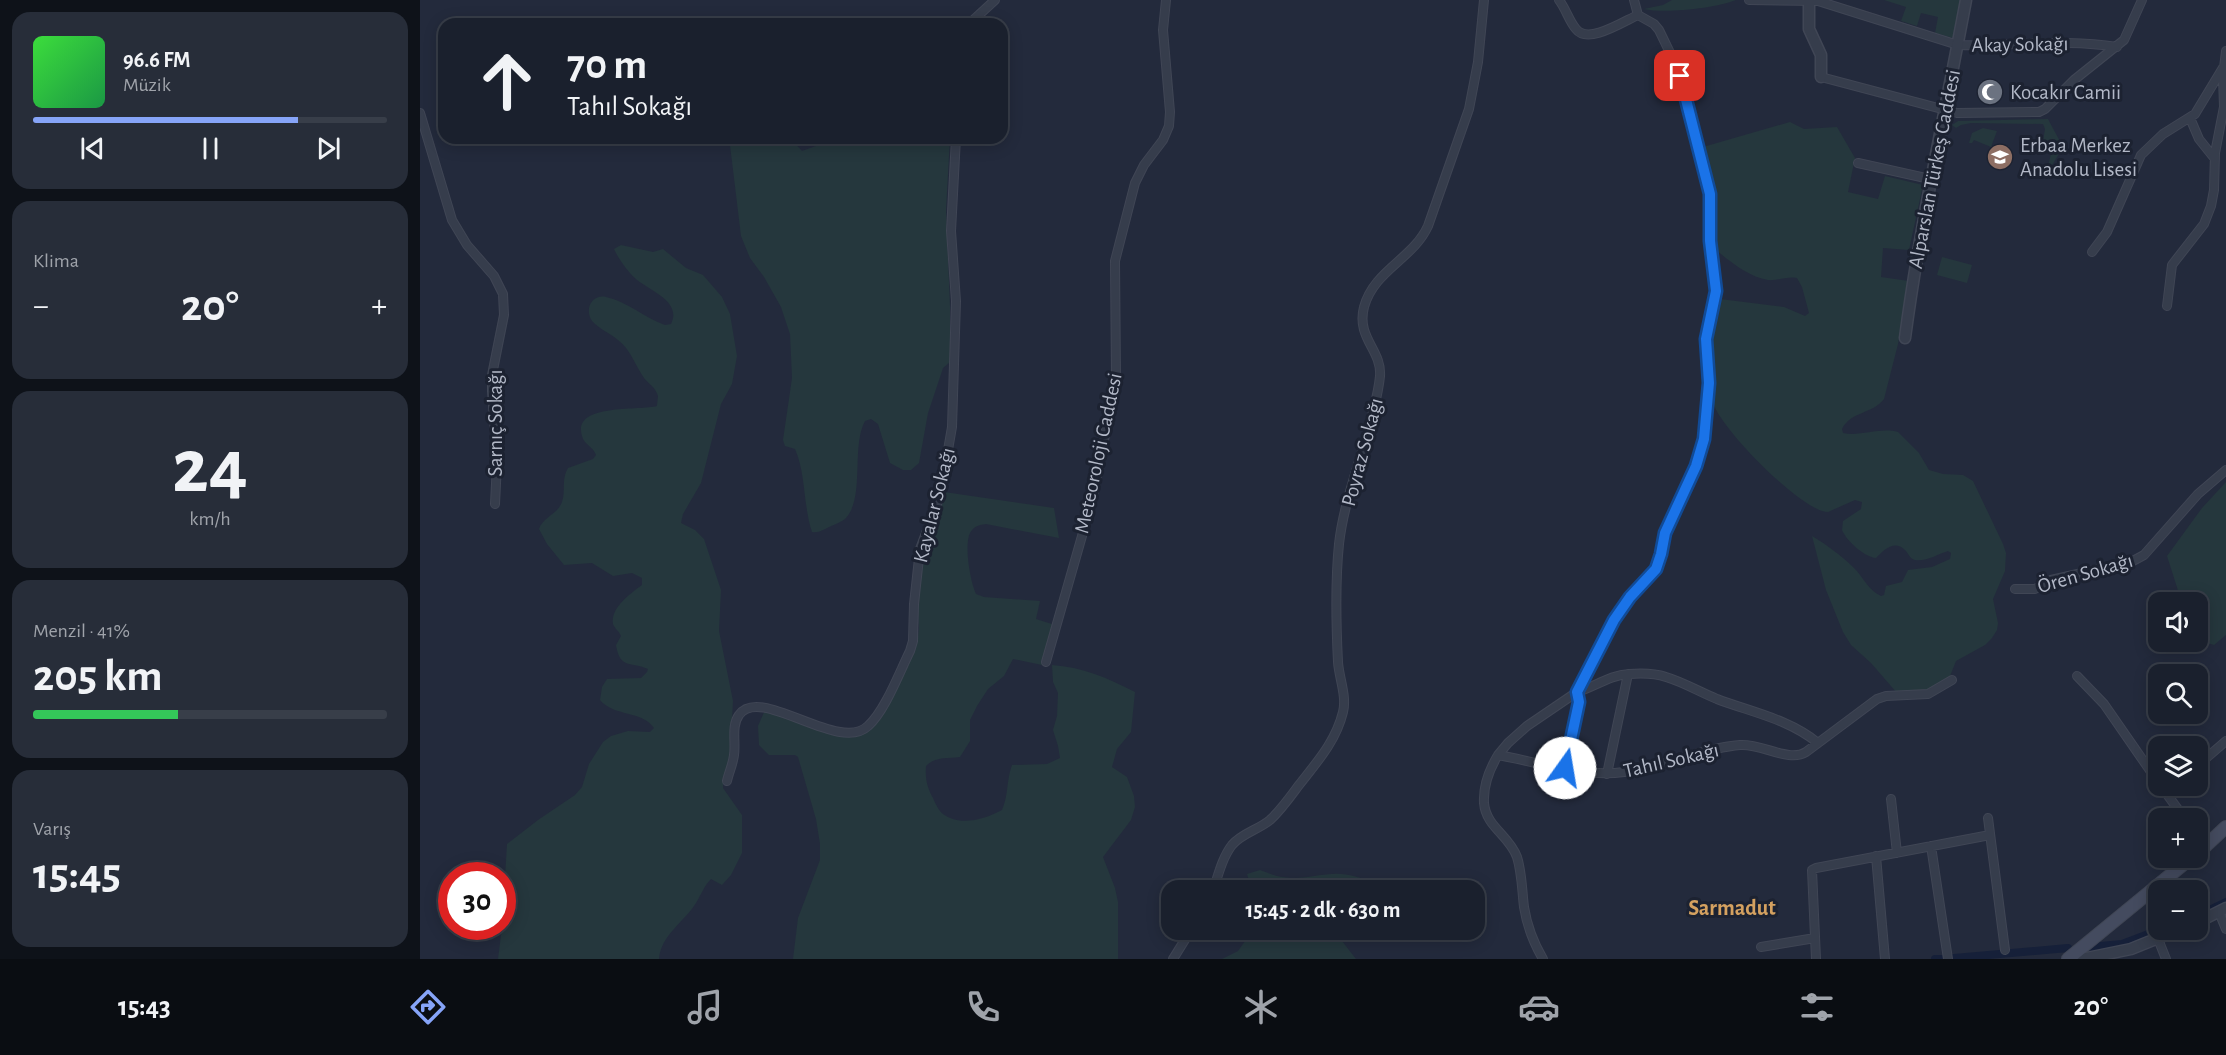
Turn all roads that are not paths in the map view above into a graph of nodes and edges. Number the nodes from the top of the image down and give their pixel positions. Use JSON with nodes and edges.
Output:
{"nodes":[{"id":1,"x":995,"y":0,"type":"edge"},
{"id":2,"x":1166,"y":0,"type":"edge"},
{"id":3,"x":1484,"y":0,"type":"edge"},
{"id":4,"x":1559,"y":0,"type":"edge"},
{"id":5,"x":1634,"y":0,"type":"edge"},
{"id":6,"x":1749,"y":0,"type":"edge"},
{"id":7,"x":1809,"y":0,"type":"edge"},
{"id":8,"x":1966,"y":0,"type":"edge"},
{"id":9,"x":2142,"y":0,"type":"edge"},
{"id":10,"x":1638,"y":15,"type":"junction"},
{"id":11,"x":976,"y":18,"type":"edge"},
{"id":12,"x":1958,"y":45,"type":"junction"},
{"id":13,"x":2117,"y":47,"type":"junction"},
{"id":14,"x":2226,"y":51,"type":"edge"},
{"id":15,"x":2224,"y":66,"type":"junction"},
{"id":16,"x":1821,"y":77,"type":"joint"},
{"id":17,"x":1946,"y":111,"type":"junction"},
{"id":18,"x":420,"y":113,"type":"edge"},
{"id":19,"x":2190,"y":118,"type":"junction"},
{"id":20,"x":956,"y":144,"type":"edge"},
{"id":21,"x":2215,"y":159,"type":"junction"},
{"id":22,"x":1858,"y":163,"type":"dead end"},
{"id":23,"x":1930,"y":179,"type":"junction"},
{"id":24,"x":2092,"y":252,"type":"dead end"},
{"id":25,"x":2167,"y":306,"type":"dead end"},
{"id":26,"x":1905,"y":338,"type":"dead end"},
{"id":27,"x":2226,"y":470,"type":"edge"},
{"id":28,"x":495,"y":504,"type":"dead end"},
{"id":29,"x":2015,"y":589,"type":"dead end"},
{"id":30,"x":1046,"y":662,"type":"dead end"},
{"id":31,"x":1629,"y":674,"type":"junction"},
{"id":32,"x":2077,"y":676,"type":"dead end"},
{"id":33,"x":1952,"y":680,"type":"dead end"},
{"id":34,"x":1577,"y":692,"type":"junction"},
{"id":35,"x":2226,"y":741,"type":"edge"},
{"id":36,"x":1818,"y":743,"type":"junction"},
{"id":37,"x":1498,"y":755,"type":"junction"},
{"id":38,"x":2208,"y":756,"type":"edge"},
{"id":39,"x":1565,"y":768,"type":"junction"},
{"id":40,"x":2148,"y":768,"type":"edge"},
{"id":41,"x":1607,"y":774,"type":"junction"},
{"id":42,"x":727,"y":781,"type":"dead end"},
{"id":43,"x":1891,"y":799,"type":"dead end"},
{"id":44,"x":1988,"y":818,"type":"dead end"},
{"id":45,"x":2226,"y":827,"type":"edge"},
{"id":46,"x":1990,"y":835,"type":"junction"},
{"id":47,"x":2208,"y":844,"type":"edge"},
{"id":48,"x":1931,"y":846,"type":"junction"},
{"id":49,"x":1897,"y":853,"type":"junction"},
{"id":50,"x":1876,"y":856,"type":"junction"},
{"id":51,"x":2179,"y":868,"type":"edge"},
{"id":52,"x":2169,"y":877,"type":"junction"},
{"id":53,"x":1218,"y":880,"type":"edge"},
{"id":54,"x":2171,"y":880,"type":"edge"},
{"id":55,"x":2222,"y":910,"type":"edge"},
{"id":56,"x":2226,"y":929,"type":"edge"},
{"id":57,"x":1815,"y":938,"type":"junction"},
{"id":58,"x":1185,"y":940,"type":"edge"},
{"id":59,"x":2155,"y":940,"type":"edge"},
{"id":60,"x":2158,"y":940,"type":"edge"},
{"id":61,"x":1761,"y":947,"type":"dead end"},
{"id":62,"x":2005,"y":950,"type":"dead end"},
{"id":63,"x":1173,"y":959,"type":"edge"},
{"id":64,"x":1543,"y":959,"type":"edge"},
{"id":65,"x":1816,"y":959,"type":"edge"},
{"id":66,"x":1886,"y":959,"type":"edge"},
{"id":67,"x":1948,"y":959,"type":"edge"},
{"id":68,"x":2068,"y":959,"type":"edge"},
{"id":69,"x":2082,"y":959,"type":"edge"},
{"id":70,"x":2166,"y":959,"type":"edge"}],
"edges":[{"from":1,"to":11,"type":"street"},
{"from":2,"to":30,"type":"street","name":"Meteoroloji Caddesi"},
{"from":3,"to":53,"type":"street","name":"Poyraz Sokağı"},
{"from":4,"to":10,"type":"street"},
{"from":5,"to":10,"type":"street"},
{"from":6,"to":7,"type":"street","name":"Akay Sokağı"},
{"from":7,"to":12,"type":"street","name":"Akay Sokağı"},
{"from":7,"to":16,"type":"street"},
{"from":8,"to":12,"type":"street","name":"Alparslan Türkeş Caddesi"},
{"from":9,"to":13,"type":"street"},
{"from":10,"to":34,"type":"street"},
{"from":12,"to":13,"type":"street","name":"Akay Sokağı"},
{"from":12,"to":17,"type":"street","name":"Alparslan Türkeş Caddesi"},
{"from":13,"to":17,"type":"street"},
{"from":14,"to":15,"type":"street"},
{"from":15,"to":19,"type":"street"},
{"from":15,"to":21,"type":"street"},
{"from":16,"to":17,"type":"street"},
{"from":17,"to":23,"type":"street","name":"Alparslan Türkeş Caddesi"},
{"from":18,"to":28,"type":"street","name":"Sarnıç Sokağı"},
{"from":19,"to":21,"type":"street"},
{"from":19,"to":24,"type":"street"},
{"from":20,"to":42,"type":"street","name":"Kayalar Sokağı"},
{"from":21,"to":25,"type":"street"},
{"from":22,"to":23,"type":"street"},
{"from":23,"to":26,"type":"street","name":"Alparslan Türkeş Caddesi"},
{"from":27,"to":29,"type":"street","name":"Ören Sokağı"},
{"from":31,"to":34,"type":"street"},
{"from":31,"to":36,"type":"street"},
{"from":31,"to":41,"type":"street"},
{"from":32,"to":40,"type":"street"},
{"from":33,"to":36,"type":"street","name":"Tahıl Sokağı"},
{"from":34,"to":37,"type":"street"},
{"from":34,"to":39,"type":"street"},
{"from":35,"to":38,"type":"street"},
{"from":36,"to":41,"type":"street","name":"Tahıl Sokağı"},
{"from":37,"to":39,"type":"street","name":"Tahıl Sokağı"},
{"from":37,"to":64,"type":"street"},
{"from":39,"to":41,"type":"street","name":"Tahıl Sokağı"},
{"from":43,"to":49,"type":"street"},
{"from":44,"to":46,"type":"street"},
{"from":45,"to":47,"type":"main road"},
{"from":46,"to":48,"type":"street"},
{"from":46,"to":62,"type":"street"},
{"from":48,"to":49,"type":"street"},
{"from":48,"to":67,"type":"street"},
{"from":49,"to":50,"type":"street"},
{"from":50,"to":57,"type":"street"},
{"from":50,"to":66,"type":"street"},
{"from":51,"to":52,"type":"main road"},
{"from":52,"to":54,"type":"street"},
{"from":52,"to":68,"type":"main road"},
{"from":55,"to":56,"type":"street"},
{"from":57,"to":61,"type":"street"},
{"from":57,"to":65,"type":"street"},
{"from":58,"to":63,"type":"street"},
{"from":59,"to":69,"type":"street"},
{"from":60,"to":70,"type":"street"}]}
